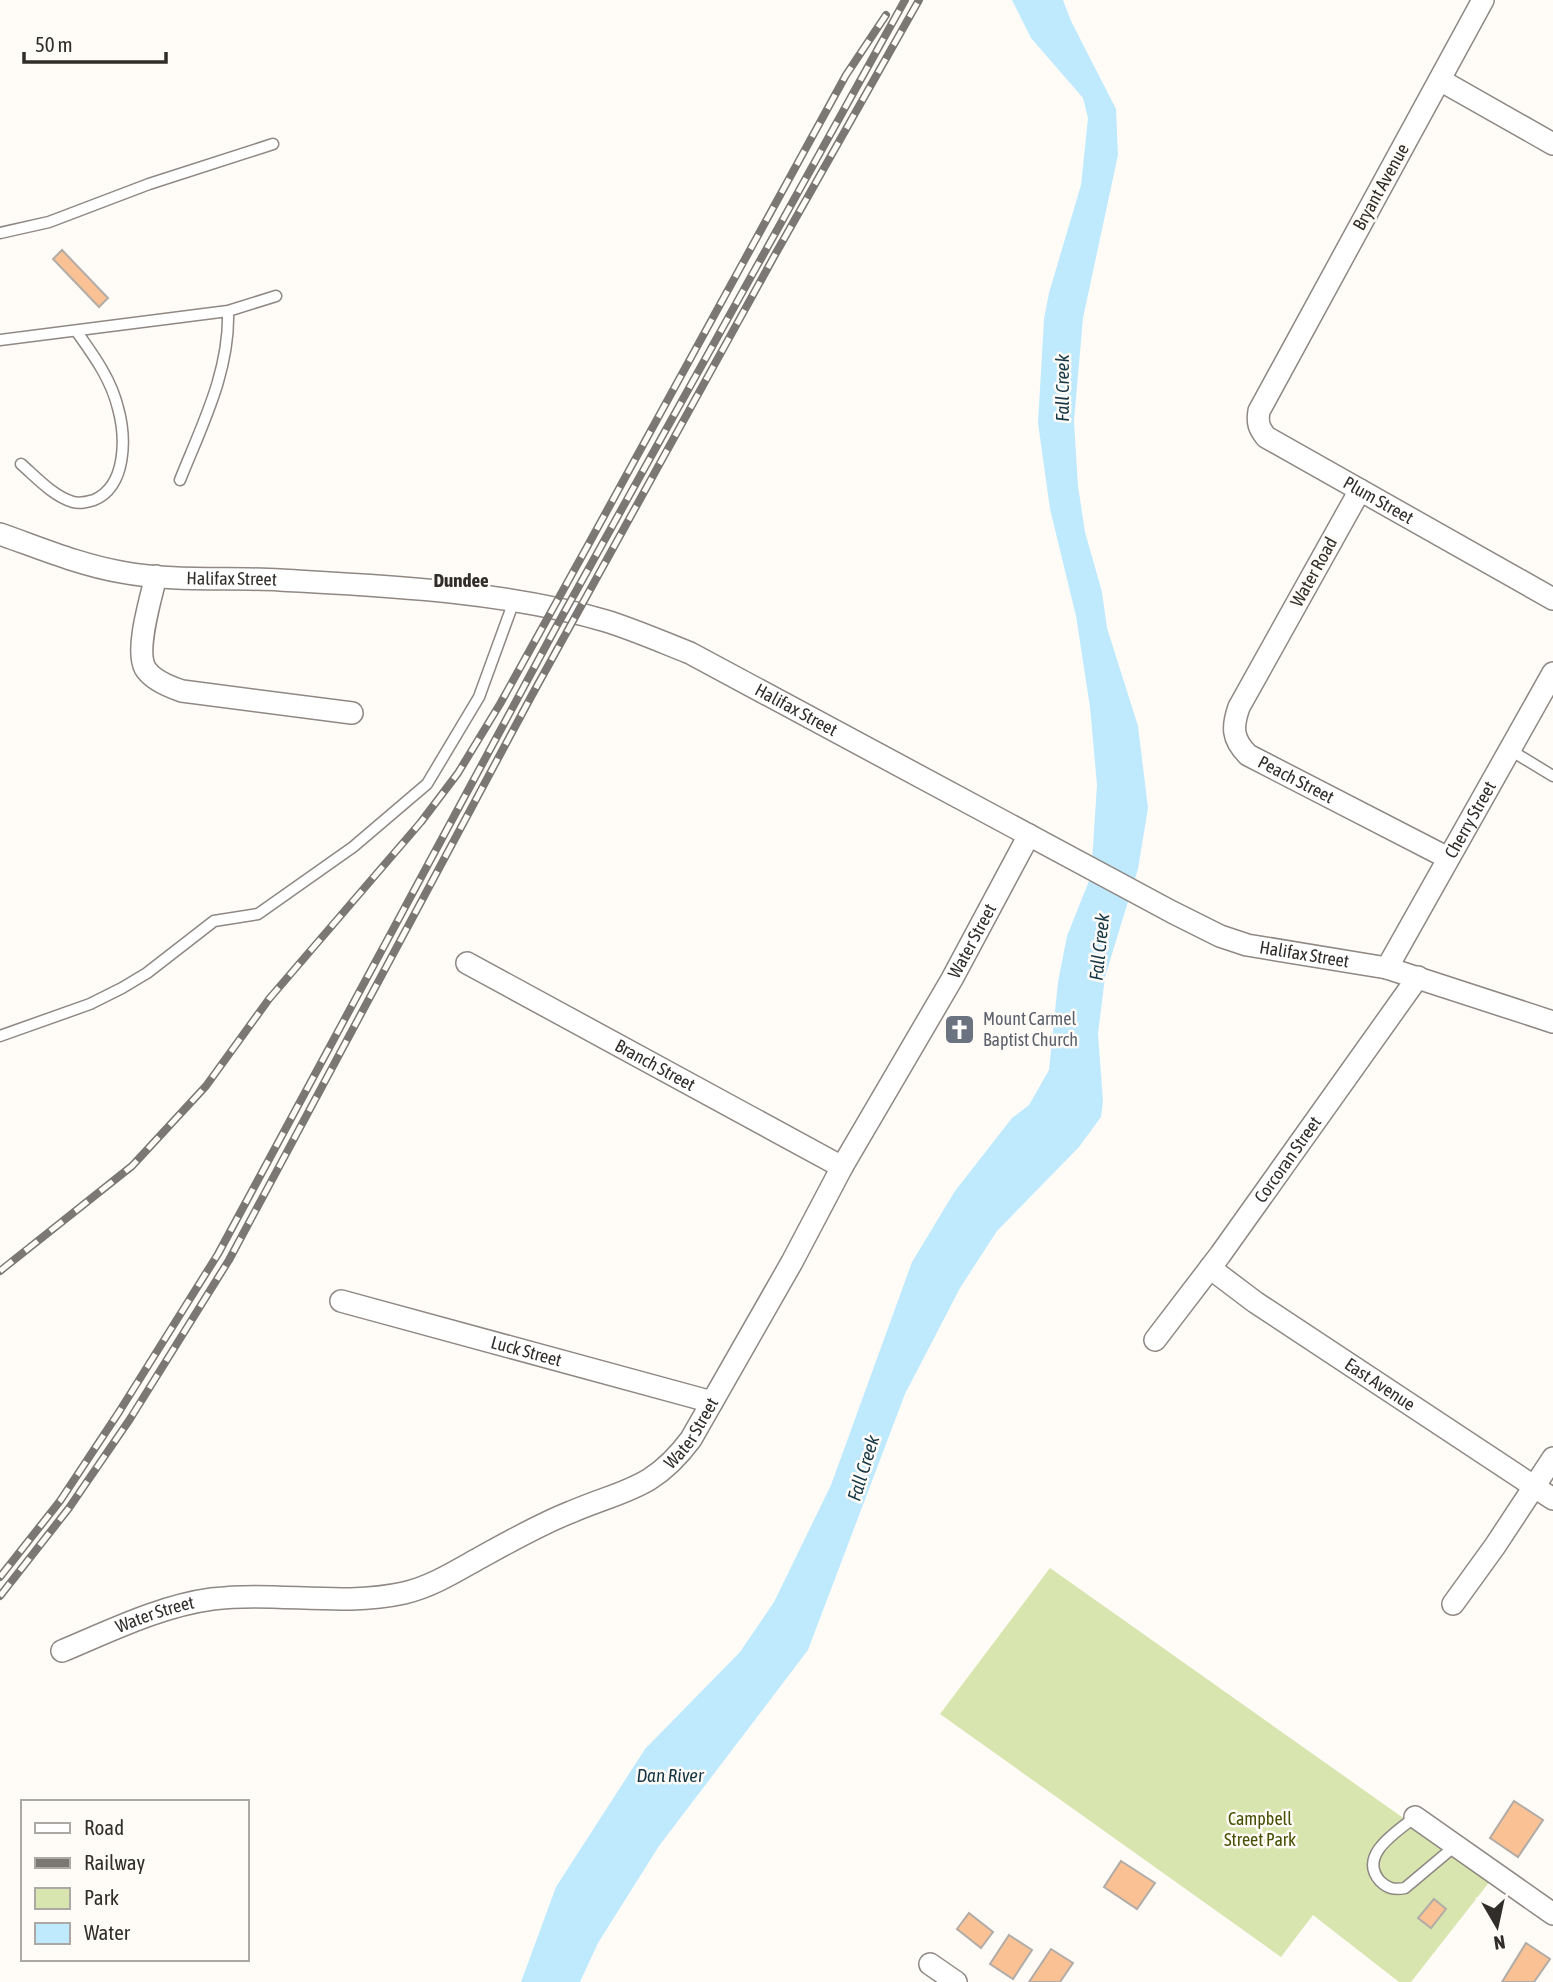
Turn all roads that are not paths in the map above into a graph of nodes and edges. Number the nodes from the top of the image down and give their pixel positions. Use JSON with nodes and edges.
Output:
{"nodes":[{"id":1,"x":1483,"y":0,"type":"edge"},
{"id":2,"x":1440,"y":80,"type":"junction"},
{"id":3,"x":273,"y":144,"type":"dead end"},
{"id":4,"x":1553,"y":144,"type":"edge"},
{"id":5,"x":0,"y":233,"type":"edge"},
{"id":6,"x":276,"y":296,"type":"dead end"},
{"id":7,"x":228,"y":312,"type":"junction"},
{"id":8,"x":77,"y":332,"type":"junction"},
{"id":9,"x":0,"y":340,"type":"edge"},
{"id":10,"x":1279,"y":374,"type":"joint"},
{"id":11,"x":21,"y":464,"type":"dead end"},
{"id":12,"x":180,"y":480,"type":"dead end"},
{"id":13,"x":1360,"y":489,"type":"junction"},
{"id":14,"x":0,"y":534,"type":"edge"},
{"id":15,"x":156,"y":576,"type":"junction"},
{"id":16,"x":1553,"y":599,"type":"edge"},
{"id":17,"x":513,"y":601,"type":"junction"},
{"id":18,"x":1268,"y":654,"type":"joint"},
{"id":19,"x":1553,"y":673,"type":"edge"},
{"id":20,"x":352,"y":713,"type":"dead end"},
{"id":21,"x":1510,"y":750,"type":"junction"},
{"id":22,"x":1553,"y":775,"type":"edge"},
{"id":23,"x":1029,"y":835,"type":"junction"},
{"id":24,"x":1448,"y":858,"type":"junction"},
{"id":25,"x":467,"y":963,"type":"dead end"},
{"id":26,"x":1387,"y":968,"type":"junction"},
{"id":27,"x":1418,"y":976,"type":"junction"},
{"id":28,"x":1553,"y":1022,"type":"edge"},
{"id":29,"x":0,"y":1036,"type":"edge"},
{"id":30,"x":842,"y":1167,"type":"junction"},
{"id":31,"x":1210,"y":1268,"type":"junction"},
{"id":32,"x":341,"y":1301,"type":"dead end"},
{"id":33,"x":1156,"y":1340,"type":"dead end"},
{"id":34,"x":712,"y":1402,"type":"junction"},
{"id":35,"x":1553,"y":1458,"type":"edge"},
{"id":36,"x":1534,"y":1487,"type":"junction"},
{"id":37,"x":1553,"y":1499,"type":"edge"},
{"id":38,"x":1453,"y":1604,"type":"dead end"},
{"id":39,"x":62,"y":1651,"type":"dead end"},
{"id":40,"x":1415,"y":1817,"type":"joint"},
{"id":41,"x":1455,"y":1846,"type":"junction"},
{"id":42,"x":1553,"y":1914,"type":"edge"},
{"id":43,"x":930,"y":1965,"type":"dead end"},
{"id":44,"x":956,"y":1982,"type":"edge"}],
"edges":[{"from":1,"to":2,"type":"street","name":"Bryant Avenue"},
{"from":2,"to":4,"type":"street"},
{"from":2,"to":10,"type":"street","name":"Bryant Avenue"},
{"from":3,"to":5,"type":"lane"},
{"from":6,"to":7,"type":"lane"},
{"from":7,"to":8,"type":"lane"},
{"from":7,"to":12,"type":"lane"},
{"from":8,"to":9,"type":"lane"},
{"from":8,"to":11,"type":"lane"},
{"from":10,"to":13,"type":"street","name":"Plum Street"},
{"from":13,"to":16,"type":"street","name":"Plum Street"},
{"from":13,"to":18,"type":"street","name":"Water Road"},
{"from":14,"to":15,"type":"street","name":"Halifax Street"},
{"from":15,"to":17,"type":"street","name":"Halifax Street"},
{"from":15,"to":20,"type":"street"},
{"from":17,"to":23,"type":"street","name":"Halifax Street"},
{"from":17,"to":29,"type":"lane"},
{"from":18,"to":24,"type":"street","name":"Peach Street"},
{"from":19,"to":21,"type":"street","name":"Cherry Street"},
{"from":21,"to":22,"type":"lane"},
{"from":21,"to":24,"type":"street","name":"Cherry Street"},
{"from":23,"to":26,"type":"street","name":"Halifax Street"},
{"from":23,"to":30,"type":"street","name":"Water Street"},
{"from":24,"to":26,"type":"street","name":"Cherry Street"},
{"from":25,"to":30,"type":"street","name":"Branch Street"},
{"from":26,"to":27,"type":"street","name":"Halifax Street"},
{"from":27,"to":28,"type":"street","name":"Halifax Street"},
{"from":27,"to":31,"type":"street","name":"Corcoran Street"},
{"from":30,"to":34,"type":"street","name":"Water Street"},
{"from":31,"to":33,"type":"street","name":"Corcoran Street"},
{"from":31,"to":36,"type":"street","name":"East Avenue"},
{"from":32,"to":34,"type":"street","name":"Luck Street"},
{"from":34,"to":39,"type":"street","name":"Water Street"},
{"from":35,"to":36,"type":"street"},
{"from":36,"to":37,"type":"street","name":"East Avenue"},
{"from":36,"to":38,"type":"street"},
{"from":40,"to":41,"type":"street"},
{"from":40,"to":41,"type":"lane"},
{"from":41,"to":42,"type":"street"},
{"from":43,"to":44,"type":"street"}]}
